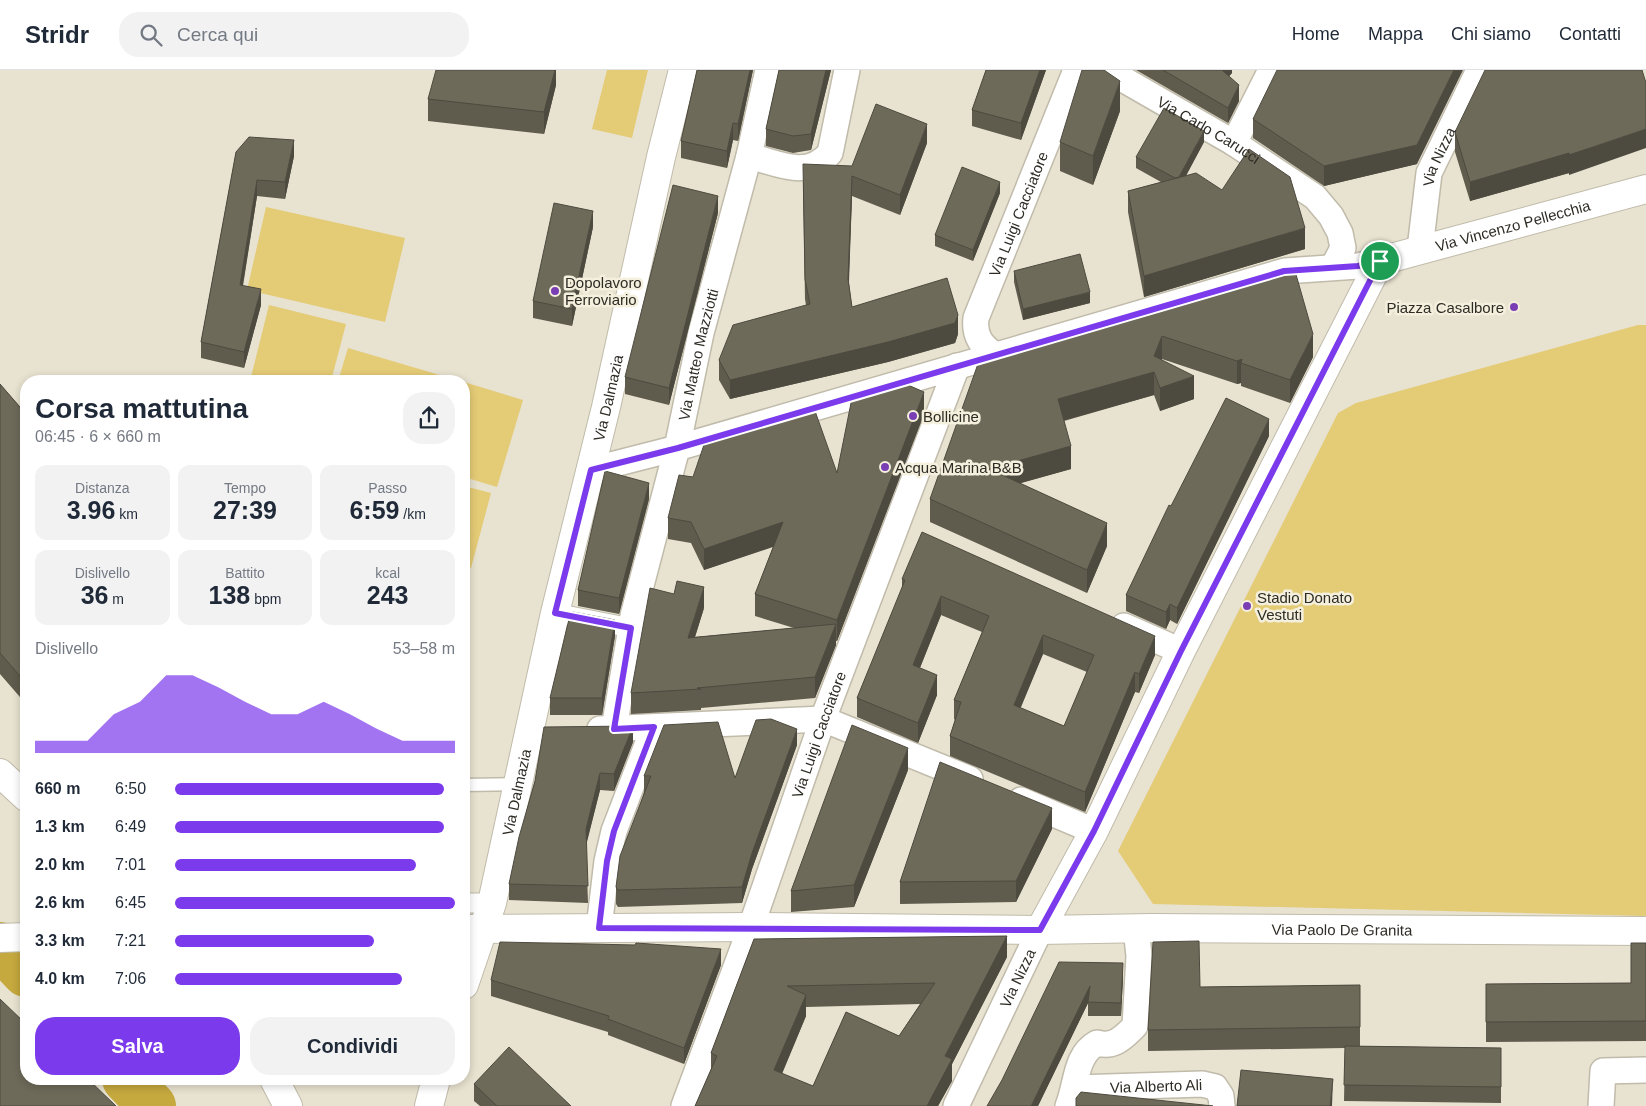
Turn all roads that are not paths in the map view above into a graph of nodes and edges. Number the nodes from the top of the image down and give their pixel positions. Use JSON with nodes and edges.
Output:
{"nodes":[{"id":1,"x":683,"y":70,"type":"edge"},
{"id":2,"x":768,"y":70,"type":"edge"},
{"id":3,"x":847,"y":70,"type":"edge"},
{"id":4,"x":1076,"y":70,"type":"edge"},
{"id":5,"x":1107,"y":70,"type":"edge"},
{"id":6,"x":1270,"y":70,"type":"edge"},
{"id":7,"x":1479,"y":70,"type":"edge"},
{"id":8,"x":1234,"y":143,"type":"junction"},
{"id":9,"x":749,"y":156,"type":"junction"},
{"id":10,"x":1646,"y":189,"type":"edge"},
{"id":11,"x":1420,"y":250,"type":"junction"},
{"id":12,"x":1380,"y":261,"type":"junction"},
{"id":13,"x":1333,"y":267,"type":"junction"},
{"id":14,"x":994,"y":354,"type":"junction"},
{"id":15,"x":957,"y":366,"type":"junction"},
{"id":16,"x":678,"y":448,"type":"junction"},
{"id":17,"x":591,"y":470,"type":"junction"},
{"id":18,"x":555,"y":613,"type":"junction"},
{"id":19,"x":1101,"y":616,"type":"edge"},
{"id":20,"x":631,"y":628,"type":"junction"},
{"id":21,"x":1181,"y":651,"type":"junction"},
{"id":22,"x":824,"y":719,"type":"junction"},
{"id":23,"x":654,"y":727,"type":"junction"},
{"id":24,"x":577,"y":729,"type":"edge"},
{"id":25,"x":614,"y":729,"type":"junction"},
{"id":26,"x":0,"y":773,"type":"edge"},
{"id":27,"x":518,"y":784,"type":"junction"},
{"id":28,"x":470,"y":785,"type":"edge"},
{"id":29,"x":20,"y":791,"type":"edge"},
{"id":30,"x":1094,"y":831,"type":"junction"},
{"id":31,"x":470,"y":903,"type":"edge"},
{"id":32,"x":492,"y":903,"type":"junction"},
{"id":33,"x":751,"y":927,"type":"junction"},
{"id":34,"x":599,"y":928,"type":"junction"},
{"id":35,"x":1136,"y":928,"type":"junction"},
{"id":36,"x":474,"y":929,"type":"edge"},
{"id":37,"x":1040,"y":930,"type":"junction"},
{"id":38,"x":1646,"y":931,"type":"edge"},
{"id":39,"x":20,"y":937,"type":"edge"},
{"id":40,"x":0,"y":938,"type":"edge"},
{"id":41,"x":470,"y":951,"type":"edge"},
{"id":42,"x":1646,"y":1070,"type":"edge"},
{"id":43,"x":277,"y":1085,"type":"edge"},
{"id":44,"x":434,"y":1085,"type":"edge"},
{"id":45,"x":1071,"y":1097,"type":"edge"},
{"id":46,"x":288,"y":1106,"type":"edge"},
{"id":47,"x":429,"y":1106,"type":"edge"},
{"id":48,"x":684,"y":1106,"type":"edge"},
{"id":49,"x":956,"y":1106,"type":"edge"},
{"id":50,"x":1222,"y":1106,"type":"edge"},
{"id":51,"x":1601,"y":1106,"type":"edge"}],
"edges":[{"from":1,"to":17,"type":"main road","name":"Via Dalmazia"},
{"from":2,"to":9,"type":"street","name":"Via Matteo Mazziotti"},
{"from":3,"to":9,"type":"street"},
{"from":4,"to":14,"type":"street","name":"Via Luigi Cacciatore"},
{"from":5,"to":8,"type":"street","name":"Via Carlo Carucci"},
{"from":6,"to":8,"type":"street"},
{"from":7,"to":11,"type":"street","name":"Via Nizza"},
{"from":8,"to":13,"type":"street","name":"Via Carlo Carucci"},
{"from":9,"to":16,"type":"street","name":"Via Matteo Mazziotti"},
{"from":10,"to":11,"type":"main road","name":"Via Vincenzo Pellecchia"},
{"from":11,"to":12,"type":"main road","name":"Via Vincenzo Pellecchia"},
{"from":12,"to":13,"type":"street"},
{"from":12,"to":21,"type":"main road","name":"Via Nizza"},
{"from":13,"to":14,"type":"street"},
{"from":14,"to":15,"type":"street"},
{"from":15,"to":16,"type":"street"},
{"from":15,"to":22,"type":"street","name":"Via Luigi Cacciatore"},
{"from":16,"to":17,"type":"street"},
{"from":16,"to":20,"type":"street","name":"Via Matteo Mazziotti"},
{"from":17,"to":18,"type":"main road","name":"Via Dalmazia"},
{"from":18,"to":20,"type":"street"},
{"from":18,"to":27,"type":"main road","name":"Via Dalmazia"},
{"from":19,"to":21,"type":"street"},
{"from":20,"to":25,"type":"street","name":"Via Matteo Mazziotti"},
{"from":21,"to":30,"type":"main road","name":"Via Nizza"},
{"from":22,"to":23,"type":"street"},
{"from":22,"to":30,"type":"street"},
{"from":22,"to":33,"type":"street","name":"Via Luigi Cacciatore"},
{"from":23,"to":25,"type":"street"},
{"from":23,"to":34,"type":"street"},
{"from":24,"to":25,"type":"street"},
{"from":26,"to":29,"type":"main road"},
{"from":27,"to":28,"type":"lane"},
{"from":27,"to":32,"type":"main road","name":"Via Dalmazia"},
{"from":30,"to":37,"type":"main road","name":"Via Nizza"},
{"from":31,"to":32,"type":"street"},
{"from":32,"to":36,"type":"main road","name":"Via Dalmazia"},
{"from":33,"to":34,"type":"main road","name":"Via Paolo De Granita"},
{"from":33,"to":37,"type":"main road","name":"Via Paolo De Granita"},
{"from":33,"to":48,"type":"street","name":"Via Luigi Cacciatore"},
{"from":34,"to":36,"type":"main road","name":"Via Paolo De Granita"},
{"from":35,"to":37,"type":"main road","name":"Via Paolo De Granita"},
{"from":35,"to":38,"type":"main road","name":"Via Paolo De Granita"},
{"from":35,"to":45,"type":"street","name":"Via Alberto Ali"},
{"from":36,"to":41,"type":"main road","name":"Via Dalmazia"},
{"from":37,"to":49,"type":"street","name":"Via Nizza"},
{"from":39,"to":40,"type":"main road"},
{"from":42,"to":51,"type":"street"},
{"from":43,"to":46,"type":"main road"},
{"from":44,"to":47,"type":"main road"},
{"from":45,"to":50,"type":"street","name":"Via Alberto Ali"}]}
